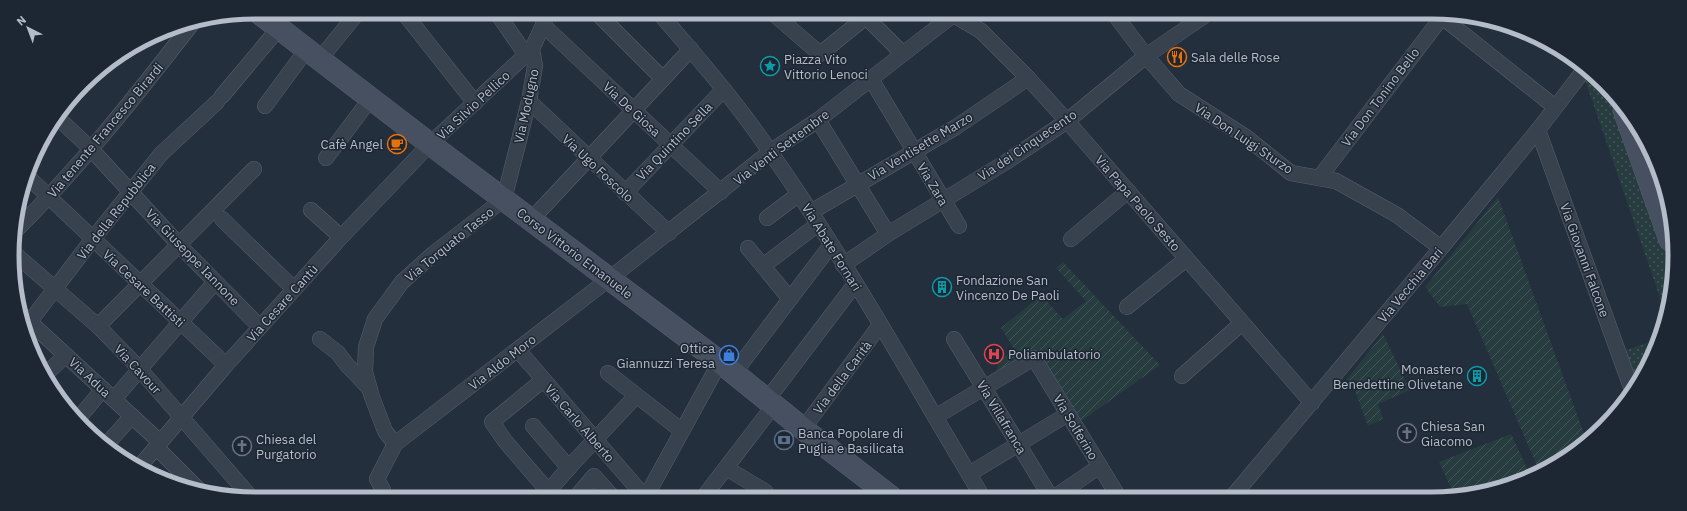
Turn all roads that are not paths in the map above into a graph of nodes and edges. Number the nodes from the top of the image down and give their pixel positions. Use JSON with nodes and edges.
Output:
{"nodes":[{"id":1,"x":267,"y":19,"type":"edge"},
{"id":2,"x":351,"y":19,"type":"edge"},
{"id":3,"x":409,"y":19,"type":"edge"},
{"id":4,"x":502,"y":19,"type":"edge"},
{"id":5,"x":545,"y":19,"type":"edge"},
{"id":6,"x":603,"y":19,"type":"edge"},
{"id":7,"x":664,"y":19,"type":"edge"},
{"id":8,"x":780,"y":19,"type":"edge"},
{"id":9,"x":861,"y":19,"type":"edge"},
{"id":10,"x":867,"y":19,"type":"edge"},
{"id":11,"x":948,"y":19,"type":"edge"},
{"id":12,"x":960,"y":19,"type":"edge"},
{"id":13,"x":1118,"y":19,"type":"edge"},
{"id":14,"x":1200,"y":19,"type":"edge"},
{"id":15,"x":1440,"y":20,"type":"edge"},
{"id":16,"x":1446,"y":20,"type":"edge"},
{"id":17,"x":279,"y":28,"type":"junction"},
{"id":18,"x":187,"y":29,"type":"edge"},
{"id":19,"x":691,"y":49,"type":"junction"},
{"id":20,"x":529,"y":52,"type":"junction"},
{"id":21,"x":902,"y":53,"type":"junction"},
{"id":22,"x":314,"y":54,"type":"junction"},
{"id":23,"x":1146,"y":56,"type":"junction"},
{"id":24,"x":1581,"y":73,"type":"edge"},
{"id":25,"x":1028,"y":78,"type":"junction"},
{"id":26,"x":663,"y":79,"type":"junction"},
{"id":27,"x":871,"y":79,"type":"junction"},
{"id":28,"x":723,"y":90,"type":"junction"},
{"id":29,"x":371,"y":98,"type":"junction"},
{"id":30,"x":529,"y":102,"type":"junction"},
{"id":31,"x":475,"y":103,"type":"junction"},
{"id":32,"x":264,"y":106,"type":"dead end"},
{"id":33,"x":1555,"y":107,"type":"junction"},
{"id":34,"x":634,"y":110,"type":"junction"},
{"id":35,"x":818,"y":120,"type":"junction"},
{"id":36,"x":61,"y":121,"type":"edge"},
{"id":37,"x":1067,"y":121,"type":"junction"},
{"id":38,"x":1630,"y":128,"type":"edge"},
{"id":39,"x":1538,"y":130,"type":"junction"},
{"id":40,"x":430,"y":144,"type":"junction"},
{"id":41,"x":670,"y":145,"type":"junction"},
{"id":42,"x":91,"y":149,"type":"junction"},
{"id":43,"x":914,"y":151,"type":"junction"},
{"id":44,"x":770,"y":152,"type":"junction"},
{"id":45,"x":326,"y":158,"type":"dead end"},
{"id":46,"x":588,"y":158,"type":"junction"},
{"id":47,"x":254,"y":168,"type":"dead end"},
{"id":48,"x":1319,"y":178,"type":"junction"},
{"id":49,"x":31,"y":181,"type":"edge"},
{"id":50,"x":857,"y":183,"type":"junction"},
{"id":51,"x":130,"y":191,"type":"junction"},
{"id":52,"x":1128,"y":191,"type":"junction"},
{"id":53,"x":721,"y":192,"type":"junction"},
{"id":54,"x":625,"y":193,"type":"junction"},
{"id":55,"x":799,"y":194,"type":"junction"},
{"id":56,"x":50,"y":197,"type":"junction"},
{"id":57,"x":504,"y":199,"type":"junction"},
{"id":58,"x":943,"y":201,"type":"junction"},
{"id":59,"x":311,"y":210,"type":"dead end"},
{"id":60,"x":767,"y":218,"type":"dead end"},
{"id":61,"x":815,"y":218,"type":"junction"},
{"id":62,"x":222,"y":219,"type":"dead end"},
{"id":63,"x":531,"y":220,"type":"junction"},
{"id":64,"x":21,"y":224,"type":"edge"},
{"id":65,"x":959,"y":226,"type":"dead end"},
{"id":66,"x":1666,"y":230,"type":"edge"},
{"id":67,"x":669,"y":233,"type":"junction"},
{"id":68,"x":888,"y":234,"type":"junction"},
{"id":69,"x":341,"y":237,"type":"junction"},
{"id":70,"x":1071,"y":239,"type":"dead end"},
{"id":71,"x":92,"y":240,"type":"junction"},
{"id":72,"x":179,"y":244,"type":"junction"},
{"id":73,"x":831,"y":245,"type":"junction"},
{"id":74,"x":748,"y":248,"type":"dead end"},
{"id":75,"x":1441,"y":248,"type":"junction"},
{"id":76,"x":19,"y":258,"type":"edge"},
{"id":77,"x":1186,"y":258,"type":"junction"},
{"id":78,"x":843,"y":264,"type":"junction"},
{"id":79,"x":763,"y":266,"type":"junction"},
{"id":80,"x":609,"y":279,"type":"junction"},
{"id":81,"x":216,"y":282,"type":"junction"},
{"id":82,"x":139,"y":284,"type":"junction"},
{"id":83,"x":855,"y":284,"type":"junction"},
{"id":84,"x":55,"y":288,"type":"junction"},
{"id":85,"x":294,"y":289,"type":"junction"},
{"id":86,"x":790,"y":299,"type":"junction"},
{"id":87,"x":1127,"y":307,"type":"dead end"},
{"id":88,"x":27,"y":318,"type":"edge"},
{"id":89,"x":180,"y":322,"type":"junction"},
{"id":90,"x":1242,"y":323,"type":"junction"},
{"id":91,"x":30,"y":325,"type":"edge"},
{"id":92,"x":880,"y":325,"type":"junction"},
{"id":93,"x":98,"y":326,"type":"junction"},
{"id":94,"x":260,"y":327,"type":"junction"},
{"id":95,"x":320,"y":339,"type":"dead end"},
{"id":96,"x":954,"y":339,"type":"dead end"},
{"id":97,"x":518,"y":350,"type":"junction"},
{"id":98,"x":66,"y":355,"type":"junction"},
{"id":99,"x":226,"y":365,"type":"junction"},
{"id":100,"x":727,"y":368,"type":"junction"},
{"id":101,"x":140,"y":370,"type":"junction"},
{"id":102,"x":49,"y":371,"type":"edge"},
{"id":103,"x":608,"y":373,"type":"dead end"},
{"id":104,"x":1182,"y":376,"type":"dead end"},
{"id":105,"x":543,"y":380,"type":"junction"},
{"id":106,"x":1630,"y":384,"type":"edge"},
{"id":107,"x":984,"y":387,"type":"junction"},
{"id":108,"x":103,"y":389,"type":"junction"},
{"id":109,"x":369,"y":389,"type":"junction"},
{"id":110,"x":636,"y":396,"type":"junction"},
{"id":111,"x":114,"y":399,"type":"junction"},
{"id":112,"x":770,"y":403,"type":"junction"},
{"id":113,"x":1312,"y":403,"type":"junction"},
{"id":114,"x":1068,"y":414,"type":"junction"},
{"id":115,"x":81,"y":415,"type":"edge"},
{"id":116,"x":132,"y":416,"type":"junction"},
{"id":117,"x":181,"y":416,"type":"junction"},
{"id":118,"x":935,"y":417,"type":"junction"},
{"id":119,"x":533,"y":426,"type":"dead end"},
{"id":120,"x":803,"y":429,"type":"junction"},
{"id":121,"x":682,"y":431,"type":"junction"},
{"id":122,"x":595,"y":440,"type":"junction"},
{"id":123,"x":110,"y":441,"type":"edge"},
{"id":124,"x":158,"y":444,"type":"junction"},
{"id":125,"x":395,"y":444,"type":"junction"},
{"id":126,"x":1018,"y":444,"type":"junction"},
{"id":127,"x":142,"y":463,"type":"edge"},
{"id":128,"x":1100,"y":466,"type":"junction"},
{"id":129,"x":569,"y":468,"type":"junction"},
{"id":130,"x":726,"y":468,"type":"junction"},
{"id":131,"x":969,"y":474,"type":"junction"},
{"id":132,"x":194,"y":484,"type":"edge"},
{"id":133,"x":755,"y":490,"type":"edge"},
{"id":134,"x":246,"y":491,"type":"edge"},
{"id":135,"x":383,"y":492,"type":"edge"},
{"id":136,"x":546,"y":492,"type":"edge"},
{"id":137,"x":548,"y":492,"type":"edge"},
{"id":138,"x":581,"y":492,"type":"edge"},
{"id":139,"x":608,"y":492,"type":"edge"},
{"id":140,"x":648,"y":492,"type":"edge"},
{"id":141,"x":651,"y":492,"type":"edge"},
{"id":142,"x":707,"y":492,"type":"edge"},
{"id":143,"x":885,"y":492,"type":"edge"},
{"id":144,"x":980,"y":492,"type":"edge"},
{"id":145,"x":1048,"y":492,"type":"edge"},
{"id":146,"x":1062,"y":492,"type":"edge"},
{"id":147,"x":1116,"y":492,"type":"edge"},
{"id":148,"x":1236,"y":492,"type":"edge"}],
"edges":[{"from":1,"to":17,"type":"street","name":"Corso Vittorio Emanuele"},
{"from":2,"to":22,"type":"street"},
{"from":3,"to":31,"type":"street"},
{"from":4,"to":20,"type":"street"},
{"from":5,"to":20,"type":"street","name":"Via Modugno"},
{"from":5,"to":34,"type":"street","name":"Via De Giosa"},
{"from":6,"to":26,"type":"street"},
{"from":7,"to":19,"type":"street","name":"Via Abate Fornari"},
{"from":8,"to":9,"type":"street"},
{"from":10,"to":21,"type":"street"},
{"from":11,"to":21,"type":"street","name":"Via Venti Settembre"},
{"from":12,"to":25,"type":"street","name":"Via Papa Paolo Sesto"},
{"from":13,"to":23,"type":"street","name":"Via Don Luigi Sturzo"},
{"from":14,"to":23,"type":"street","name":"Via dei Cinquecento"},
{"from":15,"to":48,"type":"street","name":"Via Don Tonino Bello"},
{"from":16,"to":33,"type":"street"},
{"from":17,"to":22,"type":"street","name":"Corso Vittorio Emanuele"},
{"from":17,"to":51,"type":"street","name":"Via della Repubblica"},
{"from":18,"to":42,"type":"street","name":"Via tenente Francesco Birardi"},
{"from":19,"to":26,"type":"street"},
{"from":19,"to":28,"type":"street","name":"Via Abate Fornari"},
{"from":20,"to":30,"type":"street","name":"Via Modugno"},
{"from":20,"to":31,"type":"street","name":"Via Silvio Pellico"},
{"from":21,"to":27,"type":"street","name":"Via Venti Settembre"},
{"from":22,"to":29,"type":"street","name":"Corso Vittorio Emanuele"},
{"from":22,"to":32,"type":"street"},
{"from":23,"to":37,"type":"street","name":"Via dei Cinquecento"},
{"from":23,"to":48,"type":"street","name":"Via Don Luigi Sturzo"},
{"from":24,"to":33,"type":"street","name":"Via Vecchia Bari"},
{"from":25,"to":37,"type":"street","name":"Via Papa Paolo Sesto"},
{"from":25,"to":43,"type":"street","name":"Via Ventisette Marzo"},
{"from":26,"to":34,"type":"street"},
{"from":27,"to":35,"type":"street","name":"Via Venti Settembre"},
{"from":27,"to":43,"type":"street","name":"Via Zara"},
{"from":28,"to":41,"type":"street","name":"Via Quintino Sella"},
{"from":28,"to":44,"type":"street","name":"Via Abate Fornari"},
{"from":29,"to":40,"type":"street","name":"Corso Vittorio Emanuele"},
{"from":29,"to":45,"type":"street"},
{"from":30,"to":46,"type":"street","name":"Via Ugo Foscolo"},
{"from":30,"to":57,"type":"street","name":"Via Modugno"},
{"from":31,"to":40,"type":"street","name":"Via Silvio Pellico"},
{"from":33,"to":39,"type":"street","name":"Via Vecchia Bari"},
{"from":34,"to":41,"type":"street","name":"Via De Giosa"},
{"from":34,"to":46,"type":"street"},
{"from":35,"to":44,"type":"street","name":"Via Venti Settembre"},
{"from":35,"to":50,"type":"street"},
{"from":36,"to":42,"type":"street","name":"Via Giuseppe Iannone"},
{"from":37,"to":52,"type":"street","name":"Via Papa Paolo Sesto"},
{"from":37,"to":58,"type":"street","name":"Via dei Cinquecento"},
{"from":38,"to":66,"type":"street"},
{"from":39,"to":75,"type":"street","name":"Via Vecchia Bari"},
{"from":39,"to":106,"type":"street","name":"Via Giovanni Falcone"},
{"from":40,"to":57,"type":"street","name":"Corso Vittorio Emanuele"},
{"from":40,"to":69,"type":"street","name":"Via Cesare Cantù"},
{"from":41,"to":53,"type":"street","name":"Via De Giosa"},
{"from":41,"to":54,"type":"street","name":"Via Quintino Sella"},
{"from":42,"to":51,"type":"street","name":"Via Giuseppe Iannone"},
{"from":42,"to":56,"type":"street","name":"Via tenente Francesco Birardi"},
{"from":43,"to":50,"type":"street","name":"Via Ventisette Marzo"},
{"from":43,"to":58,"type":"street","name":"Via Zara"},
{"from":44,"to":53,"type":"street","name":"Via Venti Settembre"},
{"from":44,"to":55,"type":"street","name":"Via Abate Fornari"},
{"from":46,"to":54,"type":"street","name":"Via Ugo Foscolo"},
{"from":46,"to":63,"type":"street"},
{"from":47,"to":72,"type":"street"},
{"from":48,"to":75,"type":"street","name":"Via Don Luigi Sturzo"},
{"from":49,"to":56,"type":"street","name":"Via Cesare Battisti"},
{"from":50,"to":61,"type":"street","name":"Via Ventisette Marzo"},
{"from":50,"to":68,"type":"street"},
{"from":51,"to":71,"type":"street","name":"Via della Repubblica"},
{"from":51,"to":72,"type":"street","name":"Via Giuseppe Iannone"},
{"from":52,"to":70,"type":"street"},
{"from":52,"to":77,"type":"street","name":"Via Papa Paolo Sesto"},
{"from":53,"to":67,"type":"street","name":"Via Venti Settembre"},
{"from":54,"to":67,"type":"street","name":"Via Ugo Foscolo"},
{"from":55,"to":60,"type":"street"},
{"from":55,"to":61,"type":"street","name":"Via Abate Fornari"},
{"from":56,"to":64,"type":"street","name":"Via tenente Francesco Birardi"},
{"from":56,"to":71,"type":"street","name":"Via Cesare Battisti"},
{"from":57,"to":63,"type":"street","name":"Corso Vittorio Emanuele"},
{"from":57,"to":109,"type":"street","name":"Via Torquato Tasso"},
{"from":58,"to":65,"type":"street","name":"Via Zara"},
{"from":58,"to":68,"type":"street","name":"Via dei Cinquecento"},
{"from":59,"to":69,"type":"street"},
{"from":61,"to":73,"type":"street","name":"Via Abate Fornari"},
{"from":61,"to":79,"type":"street","name":"Via Ventisette Marzo"},
{"from":62,"to":85,"type":"street"},
{"from":63,"to":80,"type":"street","name":"Corso Vittorio Emanuele"},
{"from":67,"to":80,"type":"street","name":"Via Venti Settembre"},
{"from":68,"to":78,"type":"street","name":"Via dei Cinquecento"},
{"from":69,"to":85,"type":"street","name":"Via Cesare Cantù"},
{"from":71,"to":82,"type":"street","name":"Via Cesare Battisti"},
{"from":71,"to":84,"type":"street","name":"Via della Repubblica"},
{"from":72,"to":81,"type":"street","name":"Via Giuseppe Iannone"},
{"from":72,"to":82,"type":"street"},
{"from":73,"to":78,"type":"street","name":"Via Abate Fornari"},
{"from":73,"to":86,"type":"street"},
{"from":74,"to":79,"type":"street"},
{"from":75,"to":113,"type":"street","name":"Via Vecchia Bari"},
{"from":76,"to":84,"type":"street","name":"Via Cavour"},
{"from":77,"to":87,"type":"street"},
{"from":77,"to":90,"type":"street","name":"Via Papa Paolo Sesto"},
{"from":78,"to":83,"type":"street","name":"Via Abate Fornari"},
{"from":79,"to":86,"type":"street"},
{"from":80,"to":97,"type":"street","name":"Via Aldo Moro"},
{"from":80,"to":100,"type":"street","name":"Corso Vittorio Emanuele"},
{"from":81,"to":89,"type":"street"},
{"from":81,"to":94,"type":"street","name":"Via Giuseppe Iannone"},
{"from":82,"to":89,"type":"street","name":"Via Cesare Battisti"},
{"from":82,"to":93,"type":"street"},
{"from":83,"to":92,"type":"street","name":"Via Abate Fornari"},
{"from":83,"to":112,"type":"street"},
{"from":84,"to":88,"type":"street","name":"Via della Repubblica"},
{"from":84,"to":93,"type":"street","name":"Via Cavour"},
{"from":85,"to":94,"type":"street","name":"Via Cesare Cantù"},
{"from":86,"to":100,"type":"street"},
{"from":89,"to":99,"type":"street","name":"Via Cesare Battisti"},
{"from":89,"to":101,"type":"street"},
{"from":90,"to":104,"type":"street"},
{"from":90,"to":113,"type":"street","name":"Via Papa Paolo Sesto"},
{"from":91,"to":98,"type":"street","name":"Via Adua"},
{"from":92,"to":118,"type":"street","name":"Via Abate Fornari"},
{"from":92,"to":120,"type":"street","name":"Via della Carità"},
{"from":93,"to":101,"type":"street","name":"Via Cavour"},
{"from":94,"to":99,"type":"street","name":"Via Cesare Cantù"},
{"from":95,"to":109,"type":"street"},
{"from":96,"to":107,"type":"street","name":"Via Villafranca"},
{"from":97,"to":105,"type":"street","name":"Via Carlo Alberto"},
{"from":97,"to":125,"type":"street","name":"Via Aldo Moro"},
{"from":98,"to":102,"type":"street"},
{"from":98,"to":108,"type":"street","name":"Via Adua"},
{"from":99,"to":117,"type":"street","name":"Via Cesare Cantù"},
{"from":100,"to":112,"type":"street","name":"Corso Vittorio Emanuele"},
{"from":100,"to":121,"type":"street"},
{"from":101,"to":111,"type":"street"},
{"from":101,"to":117,"type":"street","name":"Via Cavour"},
{"from":103,"to":110,"type":"street"},
{"from":105,"to":122,"type":"street","name":"Via Carlo Alberto"},
{"from":105,"to":136,"type":"street"},
{"from":107,"to":114,"type":"street","name":"Via Solferino"},
{"from":107,"to":118,"type":"street"},
{"from":107,"to":126,"type":"street","name":"Via Villafranca"},
{"from":108,"to":111,"type":"street","name":"Via Adua"},
{"from":108,"to":115,"type":"street"},
{"from":109,"to":125,"type":"street","name":"Via Torquato Tasso"},
{"from":110,"to":121,"type":"street"},
{"from":110,"to":122,"type":"street"},
{"from":111,"to":116,"type":"street","name":"Via Adua"},
{"from":112,"to":120,"type":"street","name":"Corso Vittorio Emanuele"},
{"from":112,"to":130,"type":"street"},
{"from":113,"to":148,"type":"street","name":"Via Vecchia Bari"},
{"from":114,"to":126,"type":"street"},
{"from":114,"to":128,"type":"street","name":"Via Solferino"},
{"from":116,"to":123,"type":"street"},
{"from":116,"to":124,"type":"street","name":"Via Adua"},
{"from":117,"to":124,"type":"street","name":"Via Cesare Cantù"},
{"from":117,"to":134,"type":"street","name":"Via Cavour"},
{"from":118,"to":131,"type":"street","name":"Via Abate Fornari"},
{"from":119,"to":129,"type":"street"},
{"from":120,"to":143,"type":"street","name":"Corso Vittorio Emanuele"},
{"from":121,"to":141,"type":"street"},
{"from":122,"to":129,"type":"street"},
{"from":122,"to":140,"type":"street","name":"Via Carlo Alberto"},
{"from":124,"to":127,"type":"street","name":"Via Cesare Cantù"},
{"from":124,"to":132,"type":"street","name":"Via Adua"},
{"from":125,"to":135,"type":"street"},
{"from":126,"to":131,"type":"street"},
{"from":126,"to":145,"type":"street","name":"Via Villafranca"},
{"from":128,"to":146,"type":"street"},
{"from":128,"to":147,"type":"street","name":"Via Solferino"},
{"from":129,"to":137,"type":"street"},
{"from":130,"to":133,"type":"street"},
{"from":130,"to":142,"type":"street"},
{"from":131,"to":144,"type":"street","name":"Via Abate Fornari"},
{"from":138,"to":139,"type":"street"}]}
